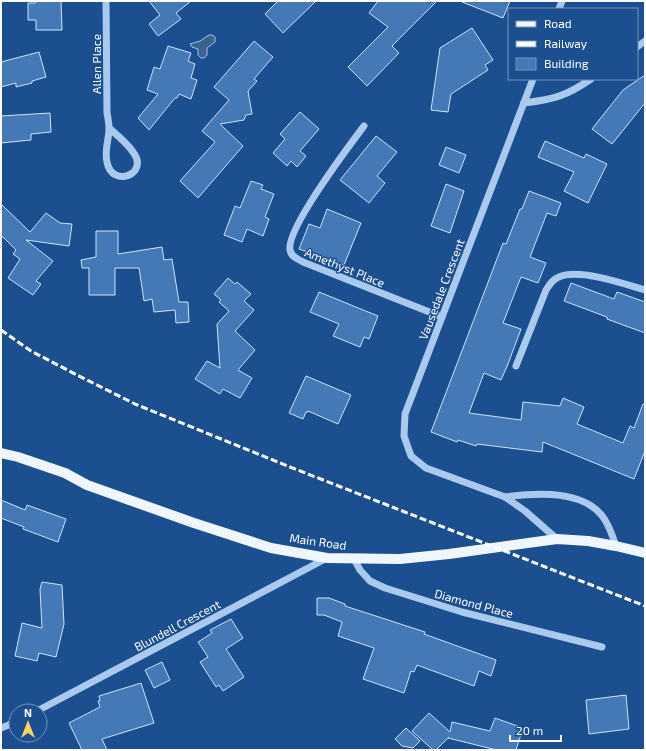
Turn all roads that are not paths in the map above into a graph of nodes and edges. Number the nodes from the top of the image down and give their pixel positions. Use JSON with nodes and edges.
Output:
{"nodes":[{"id":1,"x":106,"y":1,"type":"edge"},
{"id":2,"x":533,"y":80,"type":"edge"},
{"id":3,"x":590,"y":80,"type":"edge"},
{"id":4,"x":524,"y":103,"type":"junction"},
{"id":5,"x":364,"y":126,"type":"dead end"},
{"id":6,"x":109,"y":128,"type":"junction"},
{"id":7,"x":645,"y":290,"type":"edge"},
{"id":8,"x":442,"y":317,"type":"junction"},
{"id":9,"x":516,"y":366,"type":"dead end"},
{"id":10,"x":1,"y":453,"type":"edge"},
{"id":11,"x":506,"y":497,"type":"junction"},
{"id":12,"x":557,"y":539,"type":"junction"},
{"id":13,"x":616,"y":546,"type":"junction"},
{"id":14,"x":645,"y":553,"type":"edge"},
{"id":15,"x":327,"y":558,"type":"junction"},
{"id":16,"x":354,"y":559,"type":"junction"},
{"id":17,"x":602,"y":647,"type":"dead end"},
{"id":18,"x":48,"y":705,"type":"edge"}],
"edges":[{"from":1,"to":6,"type":"street","name":"Allen Place"},
{"from":2,"to":4,"type":"street","name":"Vausedale Crescent"},
{"from":3,"to":4,"type":"street"},
{"from":4,"to":8,"type":"street","name":"Vausedale Crescent"},
{"from":5,"to":8,"type":"street","name":"Amethyst Place"},
{"from":6,"to":6,"type":"street","name":"Allen Place"},
{"from":7,"to":9,"type":"street"},
{"from":8,"to":11,"type":"street","name":"Vausedale Crescent"},
{"from":10,"to":15,"type":"main road","name":"Main Road"},
{"from":11,"to":12,"type":"street","name":"Vausedale Crescent"},
{"from":11,"to":13,"type":"street","name":"Vausedale Crescent"},
{"from":12,"to":13,"type":"main road","name":"Main Road"},
{"from":12,"to":16,"type":"main road","name":"Main Road"},
{"from":13,"to":14,"type":"main road","name":"Main Road"},
{"from":15,"to":16,"type":"main road","name":"Main Road"},
{"from":15,"to":18,"type":"street","name":"Blundell Crescent"},
{"from":16,"to":17,"type":"street","name":"Diamond Place"}]}
